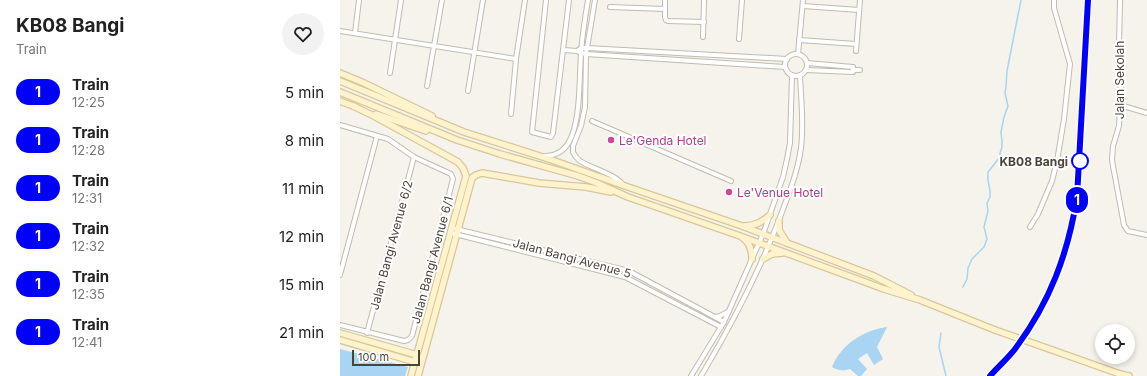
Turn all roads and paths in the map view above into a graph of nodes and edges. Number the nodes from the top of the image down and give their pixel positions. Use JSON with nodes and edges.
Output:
{"nodes":[{"id":1,"x":359,"y":0,"type":"edge"},
{"id":2,"x":401,"y":0,"type":"edge"},
{"id":3,"x":442,"y":0,"type":"edge"},
{"id":4,"x":483,"y":0,"type":"edge"},
{"id":5,"x":525,"y":0,"type":"edge"},
{"id":6,"x":546,"y":0,"type":"edge"},
{"id":7,"x":570,"y":0,"type":"edge"},
{"id":8,"x":588,"y":0,"type":"edge"},
{"id":9,"x":595,"y":0,"type":"edge"},
{"id":10,"x":665,"y":0,"type":"edge"},
{"id":11,"x":704,"y":0,"type":"edge"},
{"id":12,"x":742,"y":0,"type":"edge"},
{"id":13,"x":803,"y":0,"type":"edge"},
{"id":14,"x":860,"y":0,"type":"edge"},
{"id":15,"x":1054,"y":0,"type":"edge"},
{"id":16,"x":1120,"y":0,"type":"edge"},
{"id":17,"x":803,"y":6,"type":"junction"},
{"id":18,"x":610,"y":8,"type":"dead end"},
{"id":19,"x":665,"y":9,"type":"junction"},
{"id":20,"x":859,"y":10,"type":"junction"},
{"id":21,"x":704,"y":22,"type":"junction"},
{"id":22,"x":340,"y":31,"type":"edge"},
{"id":23,"x":355,"y":33,"type":"junction"},
{"id":24,"x":703,"y":37,"type":"dead end"},
{"id":25,"x":739,"y":39,"type":"dead end"},
{"id":26,"x":396,"y":40,"type":"junction"},
{"id":27,"x":799,"y":40,"type":"junction"},
{"id":28,"x":856,"y":44,"type":"junction"},
{"id":29,"x":435,"y":46,"type":"junction"},
{"id":30,"x":587,"y":48,"type":"junction"},
{"id":31,"x":563,"y":50,"type":"junction"},
{"id":32,"x":580,"y":51,"type":"junction"},
{"id":33,"x":856,"y":51,"type":"dead end"},
{"id":34,"x":474,"y":52,"type":"junction"},
{"id":35,"x":586,"y":54,"type":"junction"},
{"id":36,"x":798,"y":54,"type":"junction"},
{"id":37,"x":516,"y":59,"type":"junction"},
{"id":38,"x":787,"y":59,"type":"junction"},
{"id":39,"x":807,"y":63,"type":"junction"},
{"id":40,"x":786,"y":67,"type":"junction"},
{"id":41,"x":806,"y":70,"type":"junction"},
{"id":42,"x":853,"y":70,"type":"junction"},
{"id":43,"x":860,"y":70,"type":"dead end"},
{"id":44,"x":340,"y":73,"type":"edge"},
{"id":45,"x":390,"y":73,"type":"dead end"},
{"id":46,"x":792,"y":75,"type":"junction"},
{"id":47,"x":800,"y":75,"type":"junction"},
{"id":48,"x":340,"y":81,"type":"edge"},
{"id":49,"x":427,"y":86,"type":"dead end"},
{"id":50,"x":468,"y":91,"type":"dead end"},
{"id":51,"x":340,"y":92,"type":"edge"},
{"id":52,"x":340,"y":101,"type":"edge"},
{"id":53,"x":1120,"y":105,"type":"junction"},
{"id":54,"x":353,"y":106,"type":"junction"},
{"id":55,"x":1147,"y":113,"type":"edge"},
{"id":56,"x":511,"y":114,"type":"dead end"},
{"id":57,"x":592,"y":122,"type":"dead end"},
{"id":58,"x":340,"y":125,"type":"edge"},
{"id":59,"x":464,"y":132,"type":"junction"},
{"id":60,"x":377,"y":136,"type":"junction"},
{"id":61,"x":457,"y":140,"type":"junction"},
{"id":62,"x":540,"y":156,"type":"junction"},
{"id":63,"x":414,"y":157,"type":"junction"},
{"id":64,"x":731,"y":181,"type":"dead end"},
{"id":65,"x":624,"y":186,"type":"junction"},
{"id":66,"x":628,"y":197,"type":"junction"},
{"id":67,"x":770,"y":215,"type":"junction"},
{"id":68,"x":779,"y":221,"type":"junction"},
{"id":69,"x":742,"y":226,"type":"junction"},
{"id":70,"x":1030,"y":227,"type":"dead end"},
{"id":71,"x":454,"y":231,"type":"junction"},
{"id":72,"x":763,"y":234,"type":"junction"},
{"id":73,"x":1147,"y":235,"type":"edge"},
{"id":74,"x":740,"y":236,"type":"junction"},
{"id":75,"x":772,"y":238,"type":"junction"},
{"id":76,"x":759,"y":243,"type":"junction"},
{"id":77,"x":787,"y":243,"type":"junction"},
{"id":78,"x":768,"y":247,"type":"junction"},
{"id":79,"x":786,"y":253,"type":"junction"},
{"id":80,"x":752,"y":259,"type":"junction"},
{"id":81,"x":763,"y":259,"type":"junction"},
{"id":82,"x":340,"y":275,"type":"edge"},
{"id":83,"x":920,"y":300,"type":"junction"},
{"id":84,"x":729,"y":311,"type":"junction"},
{"id":85,"x":714,"y":317,"type":"junction"},
{"id":86,"x":734,"y":319,"type":"junction"},
{"id":87,"x":714,"y":323,"type":"junction"},
{"id":88,"x":725,"y":324,"type":"junction"},
{"id":89,"x":340,"y":325,"type":"edge"},
{"id":90,"x":721,"y":327,"type":"junction"},
{"id":91,"x":340,"y":333,"type":"edge"},
{"id":92,"x":367,"y":333,"type":"junction"},
{"id":93,"x":716,"y":335,"type":"junction"},
{"id":94,"x":722,"y":338,"type":"junction"},
{"id":95,"x":340,"y":340,"type":"edge"},
{"id":96,"x":417,"y":355,"type":"junction"},
{"id":97,"x":422,"y":360,"type":"junction"},
{"id":98,"x":415,"y":362,"type":"junction"},
{"id":99,"x":693,"y":374,"type":"edge"},
{"id":100,"x":411,"y":376,"type":"edge"},
{"id":101,"x":418,"y":376,"type":"edge"},
{"id":102,"x":701,"y":376,"type":"edge"},
{"id":103,"x":1129,"y":376,"type":"edge"}],
"edges":[{"from":1,"to":23,"type":"street"},
{"from":2,"to":26,"type":"street"},
{"from":3,"to":29,"type":"street"},
{"from":4,"to":34,"type":"street"},
{"from":5,"to":37,"type":"street"},
{"from":6,"to":31,"type":"street"},
{"from":7,"to":31,"type":"street"},
{"from":8,"to":32,"type":"street"},
{"from":9,"to":30,"type":"street"},
{"from":10,"to":19,"type":"street"},
{"from":11,"to":21,"type":"street"},
{"from":12,"to":25,"type":"street"},
{"from":13,"to":17,"type":"street"},
{"from":14,"to":20,"type":"street"},
{"from":15,"to":70,"type":"street"},
{"from":16,"to":53,"type":"street","name":"Jalan Sekolah"},
{"from":17,"to":20,"type":"street"},
{"from":17,"to":27,"type":"street"},
{"from":18,"to":19,"type":"street"},
{"from":19,"to":21,"type":"street"},
{"from":20,"to":28,"type":"street"},
{"from":21,"to":24,"type":"street"},
{"from":22,"to":23,"type":"street"},
{"from":23,"to":26,"type":"street"},
{"from":26,"to":29,"type":"street"},
{"from":26,"to":45,"type":"street"},
{"from":27,"to":28,"type":"street"},
{"from":27,"to":36,"type":"street"},
{"from":28,"to":33,"type":"street"},
{"from":29,"to":34,"type":"street"},
{"from":29,"to":49,"type":"street"},
{"from":30,"to":32,"type":"street"},
{"from":30,"to":35,"type":"street"},
{"from":30,"to":38,"type":"street"},
{"from":31,"to":32,"type":"street"},
{"from":32,"to":35,"type":"street"},
{"from":32,"to":62,"type":"street"},
{"from":34,"to":37,"type":"street"},
{"from":34,"to":50,"type":"street"},
{"from":35,"to":40,"type":"street"},
{"from":35,"to":65,"type":"street"},
{"from":36,"to":38,"type":"street"},
{"from":36,"to":39,"type":"street"},
{"from":37,"to":56,"type":"street"},
{"from":38,"to":40,"type":"street"},
{"from":39,"to":41,"type":"street"},
{"from":39,"to":42,"type":"street"},
{"from":40,"to":46,"type":"street"},
{"from":41,"to":42,"type":"street"},
{"from":41,"to":47,"type":"street"},
{"from":42,"to":43,"type":"street"},
{"from":44,"to":59,"type":"main road"},
{"from":46,"to":47,"type":"street"},
{"from":46,"to":67,"type":"street"},
{"from":47,"to":68,"type":"street"},
{"from":48,"to":59,"type":"main road"},
{"from":51,"to":61,"type":"main road"},
{"from":52,"to":54,"type":"main road"},
{"from":53,"to":55,"type":"street"},
{"from":53,"to":73,"type":"street","name":"Jalan Sekolah"},
{"from":54,"to":61,"type":"main road"},
{"from":54,"to":71,"type":"main road"},
{"from":57,"to":64,"type":"street"},
{"from":58,"to":60,"type":"street"},
{"from":59,"to":62,"type":"main road"},
{"from":60,"to":63,"type":"street"},
{"from":60,"to":82,"type":"street"},
{"from":61,"to":66,"type":"main road"},
{"from":62,"to":65,"type":"main road"},
{"from":63,"to":92,"type":"street","name":"Jalan Bangi Avenue 6/2"},
{"from":63,"to":92,"type":"street","name":"Jalan Bangi Avenue 6/1"},
{"from":65,"to":69,"type":"main road"},
{"from":66,"to":71,"type":"main road"},
{"from":66,"to":74,"type":"main road"},
{"from":67,"to":69,"type":"main road"},
{"from":67,"to":72,"type":"street"},
{"from":68,"to":75,"type":"street"},
{"from":68,"to":77,"type":"main road"},
{"from":69,"to":72,"type":"main road"},
{"from":71,"to":85,"type":"street","name":"Jalan Bangi Avenue 5"},
{"from":71,"to":87,"type":"street","name":"Jalan Bangi Avenue 5"},
{"from":71,"to":96,"type":"main road"},
{"from":71,"to":97,"type":"main road"},
{"from":72,"to":75,"type":"main road"},
{"from":72,"to":76,"type":"street"},
{"from":74,"to":76,"type":"main road"},
{"from":74,"to":80,"type":"main road"},
{"from":75,"to":77,"type":"main road"},
{"from":75,"to":78,"type":"street"},
{"from":76,"to":78,"type":"main road"},
{"from":76,"to":80,"type":"street"},
{"from":77,"to":83,"type":"main road"},
{"from":78,"to":79,"type":"main road"},
{"from":78,"to":81,"type":"street"},
{"from":79,"to":81,"type":"main road"},
{"from":79,"to":83,"type":"main road"},
{"from":80,"to":84,"type":"street"},
{"from":81,"to":86,"type":"street"},
{"from":83,"to":103,"type":"main road","bridge":true},
{"from":84,"to":85,"type":"street"},
{"from":84,"to":88,"type":"street"},
{"from":85,"to":88,"type":"street","name":"Jalan Bangi Avenue 5"},
{"from":86,"to":88,"type":"street"},
{"from":86,"to":94,"type":"street"},
{"from":87,"to":90,"type":"street","name":"Jalan Bangi Avenue 5"},
{"from":87,"to":93,"type":"street"},
{"from":88,"to":90,"type":"street"},
{"from":88,"to":94,"type":"street"},
{"from":89,"to":92,"type":"street"},
{"from":90,"to":93,"type":"street"},
{"from":91,"to":96,"type":"main road"},
{"from":93,"to":99,"type":"street"},
{"from":94,"to":102,"type":"street"},
{"from":95,"to":98,"type":"main road"},
{"from":96,"to":97,"type":"main road"},
{"from":96,"to":98,"type":"main road"},
{"from":97,"to":98,"type":"main road"},
{"from":97,"to":101,"type":"main road"},
{"from":98,"to":100,"type":"main road"},
{"from":99,"to":102,"type":"street"}]}
